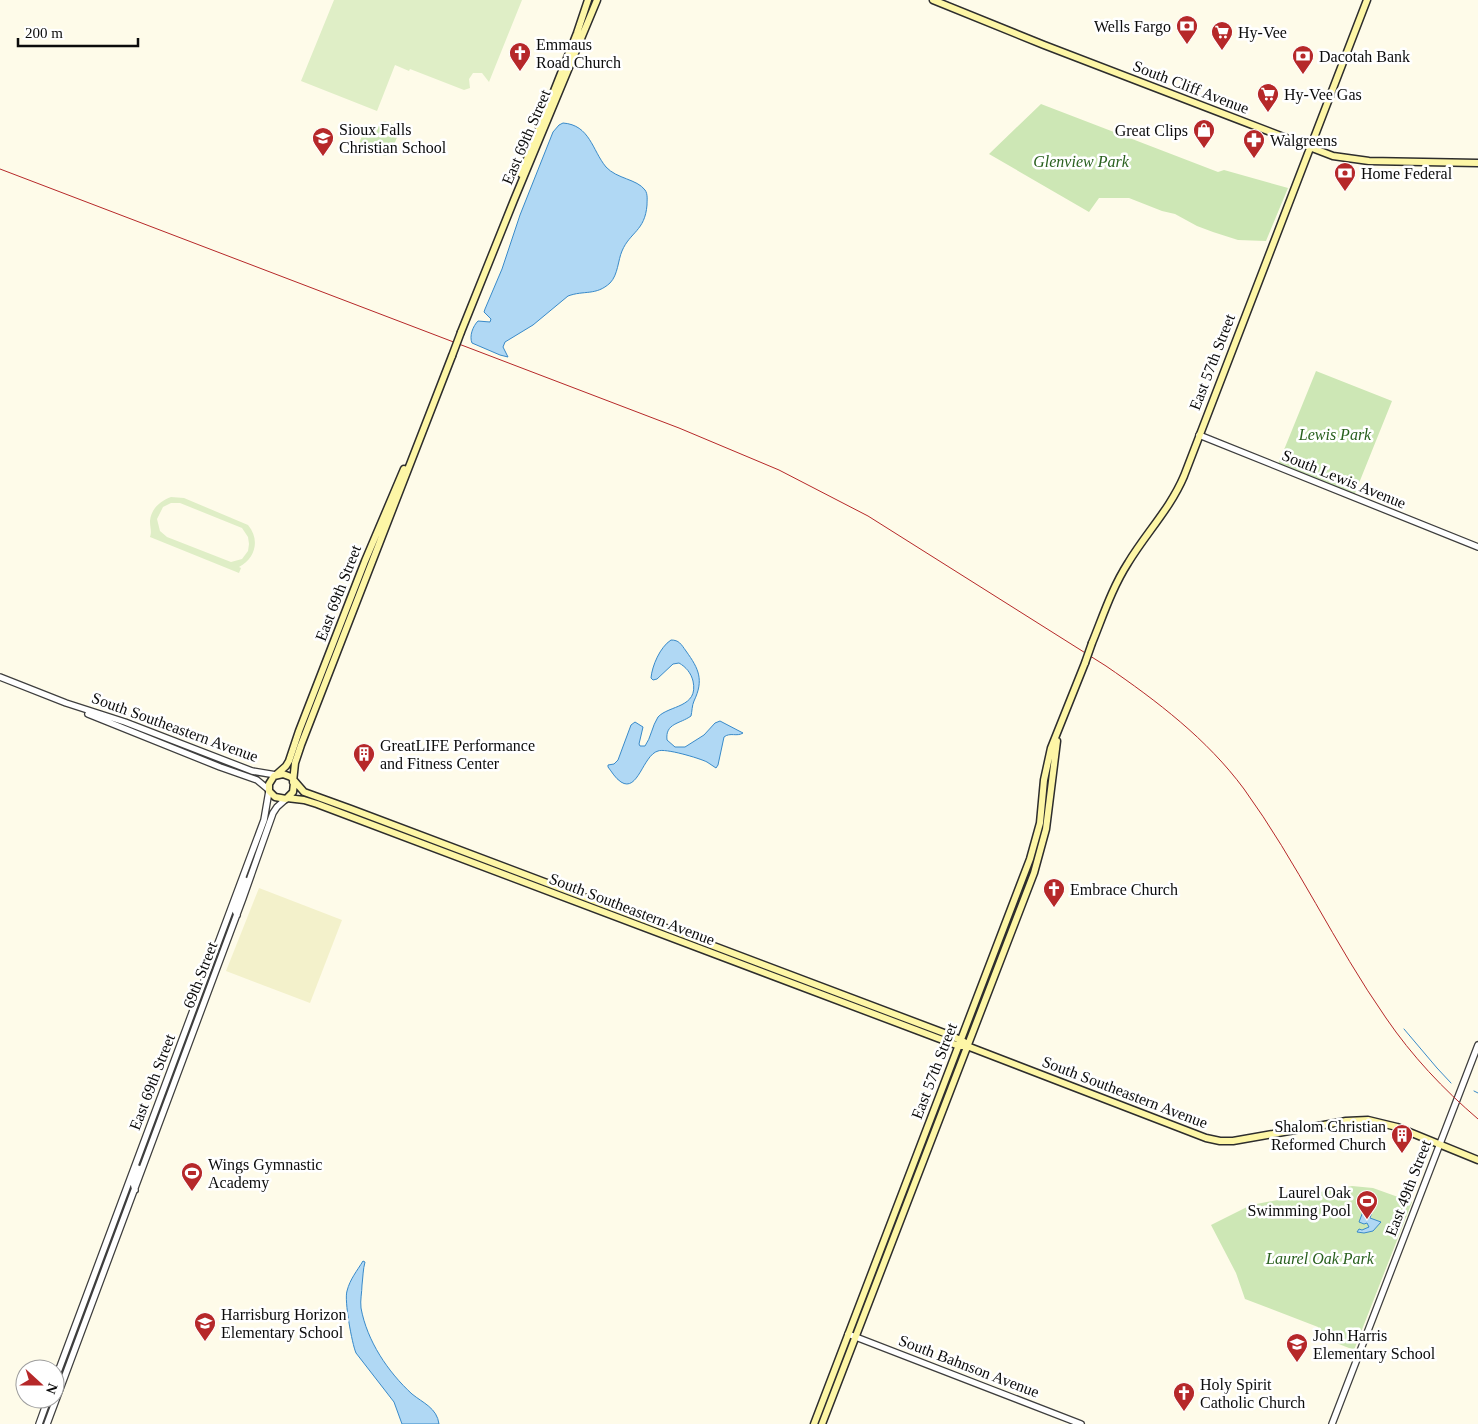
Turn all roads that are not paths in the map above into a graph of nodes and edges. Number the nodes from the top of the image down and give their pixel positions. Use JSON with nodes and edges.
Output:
{"nodes":[{"id":1,"x":588,"y":0,"type":"edge"},
{"id":2,"x":597,"y":0,"type":"edge"},
{"id":3,"x":933,"y":0,"type":"edge"},
{"id":4,"x":1367,"y":0,"type":"edge"},
{"id":5,"x":1309,"y":148,"type":"junction"},
{"id":6,"x":1478,"y":163,"type":"edge"},
{"id":7,"x":514,"y":200,"type":"junction"},
{"id":8,"x":426,"y":420,"type":"junction"},
{"id":9,"x":1199,"y":435,"type":"junction"},
{"id":10,"x":1478,"y":547,"type":"edge"},
{"id":11,"x":0,"y":678,"type":"edge"},
{"id":12,"x":66,"y":703,"type":"junction"},
{"id":13,"x":1062,"y":723,"type":"junction"},
{"id":14,"x":276,"y":775,"type":"junction"},
{"id":15,"x":294,"y":782,"type":"junction"},
{"id":16,"x":269,"y":790,"type":"junction"},
{"id":17,"x":286,"y":798,"type":"junction"},
{"id":18,"x":250,"y":856,"type":"junction"},
{"id":19,"x":1020,"y":886,"type":"junction"},
{"id":20,"x":237,"y":915,"type":"junction"},
{"id":21,"x":225,"y":922,"type":"junction"},
{"id":22,"x":1010,"y":937,"type":"junction"},
{"id":23,"x":214,"y":975,"type":"junction"},
{"id":24,"x":960,"y":1043,"type":"junction"},
{"id":25,"x":1478,"y":1045,"type":"edge"},
{"id":26,"x":967,"y":1046,"type":"junction"},
{"id":27,"x":1440,"y":1143,"type":"junction"},
{"id":28,"x":142,"y":1149,"type":"junction"},
{"id":29,"x":1478,"y":1160,"type":"edge"},
{"id":30,"x":135,"y":1192,"type":"junction"},
{"id":31,"x":851,"y":1335,"type":"junction"},
{"id":32,"x":63,"y":1359,"type":"edge"},
{"id":33,"x":44,"y":1409,"type":"edge"},
{"id":34,"x":39,"y":1424,"type":"edge"},
{"id":35,"x":47,"y":1424,"type":"edge"},
{"id":36,"x":814,"y":1424,"type":"edge"},
{"id":37,"x":822,"y":1424,"type":"edge"},
{"id":38,"x":1080,"y":1424,"type":"edge"},
{"id":39,"x":1332,"y":1424,"type":"edge"}],
"edges":[{"from":1,"to":7,"type":"main road","name":"East 69th Street"},
{"from":2,"to":7,"type":"main road","name":"East 69th Street"},
{"from":3,"to":5,"type":"main road","name":"South Cliff Avenue"},
{"from":4,"to":5,"type":"main road","name":"East 57th Street"},
{"from":5,"to":6,"type":"main road","name":"South Cliff Avenue"},
{"from":5,"to":9,"type":"main road","name":"East 57th Street"},
{"from":7,"to":8,"type":"main road","name":"East 69th Street","bridge":true},
{"from":8,"to":14,"type":"main road","name":"East 69th Street"},
{"from":8,"to":15,"type":"main road","name":"East 69th Street"},
{"from":9,"to":10,"type":"street","name":"South Lewis Avenue"},
{"from":9,"to":13,"type":"main road","name":"East 57th Street","bridge":true},
{"from":11,"to":12,"type":"street","name":"South Southeastern Avenue"},
{"from":12,"to":14,"type":"street","name":"South Southeastern Avenue"},
{"from":12,"to":16,"type":"street","name":"South Southeastern Avenue"},
{"from":13,"to":19,"type":"main road","name":"East 57th Street"},
{"from":13,"to":22,"type":"main road","name":"East 57th Street"},
{"from":14,"to":15,"type":"main road"},
{"from":14,"to":16,"type":"main road"},
{"from":15,"to":17,"type":"main road"},
{"from":15,"to":24,"type":"main road","name":"South Southeastern Avenue"},
{"from":16,"to":17,"type":"main road"},
{"from":16,"to":18,"type":"street","name":"East 69th Street"},
{"from":17,"to":20,"type":"street","name":"69th Street"},
{"from":17,"to":24,"type":"main road","name":"South Southeastern Avenue"},
{"from":18,"to":20,"type":"street"},
{"from":18,"to":21,"type":"street","name":"East 69th Street"},
{"from":19,"to":22,"type":"main road"},
{"from":19,"to":24,"type":"main road","name":"East 57th Street"},
{"from":20,"to":23,"type":"street","name":"69th Street"},
{"from":21,"to":23,"type":"street"},
{"from":21,"to":28,"type":"street","name":"East 69th Street"},
{"from":22,"to":26,"type":"main road","name":"East 57th Street"},
{"from":23,"to":30,"type":"street","name":"69th Street"},
{"from":24,"to":26,"type":"main road","name":"South Southeastern Avenue"},
{"from":24,"to":31,"type":"main road","name":"East 57th Street"},
{"from":25,"to":27,"type":"street","name":"East 49th Street"},
{"from":26,"to":27,"type":"main road","name":"South Southeastern Avenue"},
{"from":26,"to":31,"type":"main road","name":"East 57th Street"},
{"from":27,"to":29,"type":"main road","name":"South Southeastern Avenue"},
{"from":27,"to":39,"type":"street","name":"East 49th Street"},
{"from":28,"to":30,"type":"street"},
{"from":28,"to":32,"type":"street","name":"East 69th Street"},
{"from":30,"to":35,"type":"street"},
{"from":31,"to":36,"type":"main road","name":"East 57th Street"},
{"from":31,"to":37,"type":"main road","name":"East 57th Street"},
{"from":31,"to":38,"type":"street","name":"South Bahnson Avenue"},
{"from":33,"to":34,"type":"street"}]}
